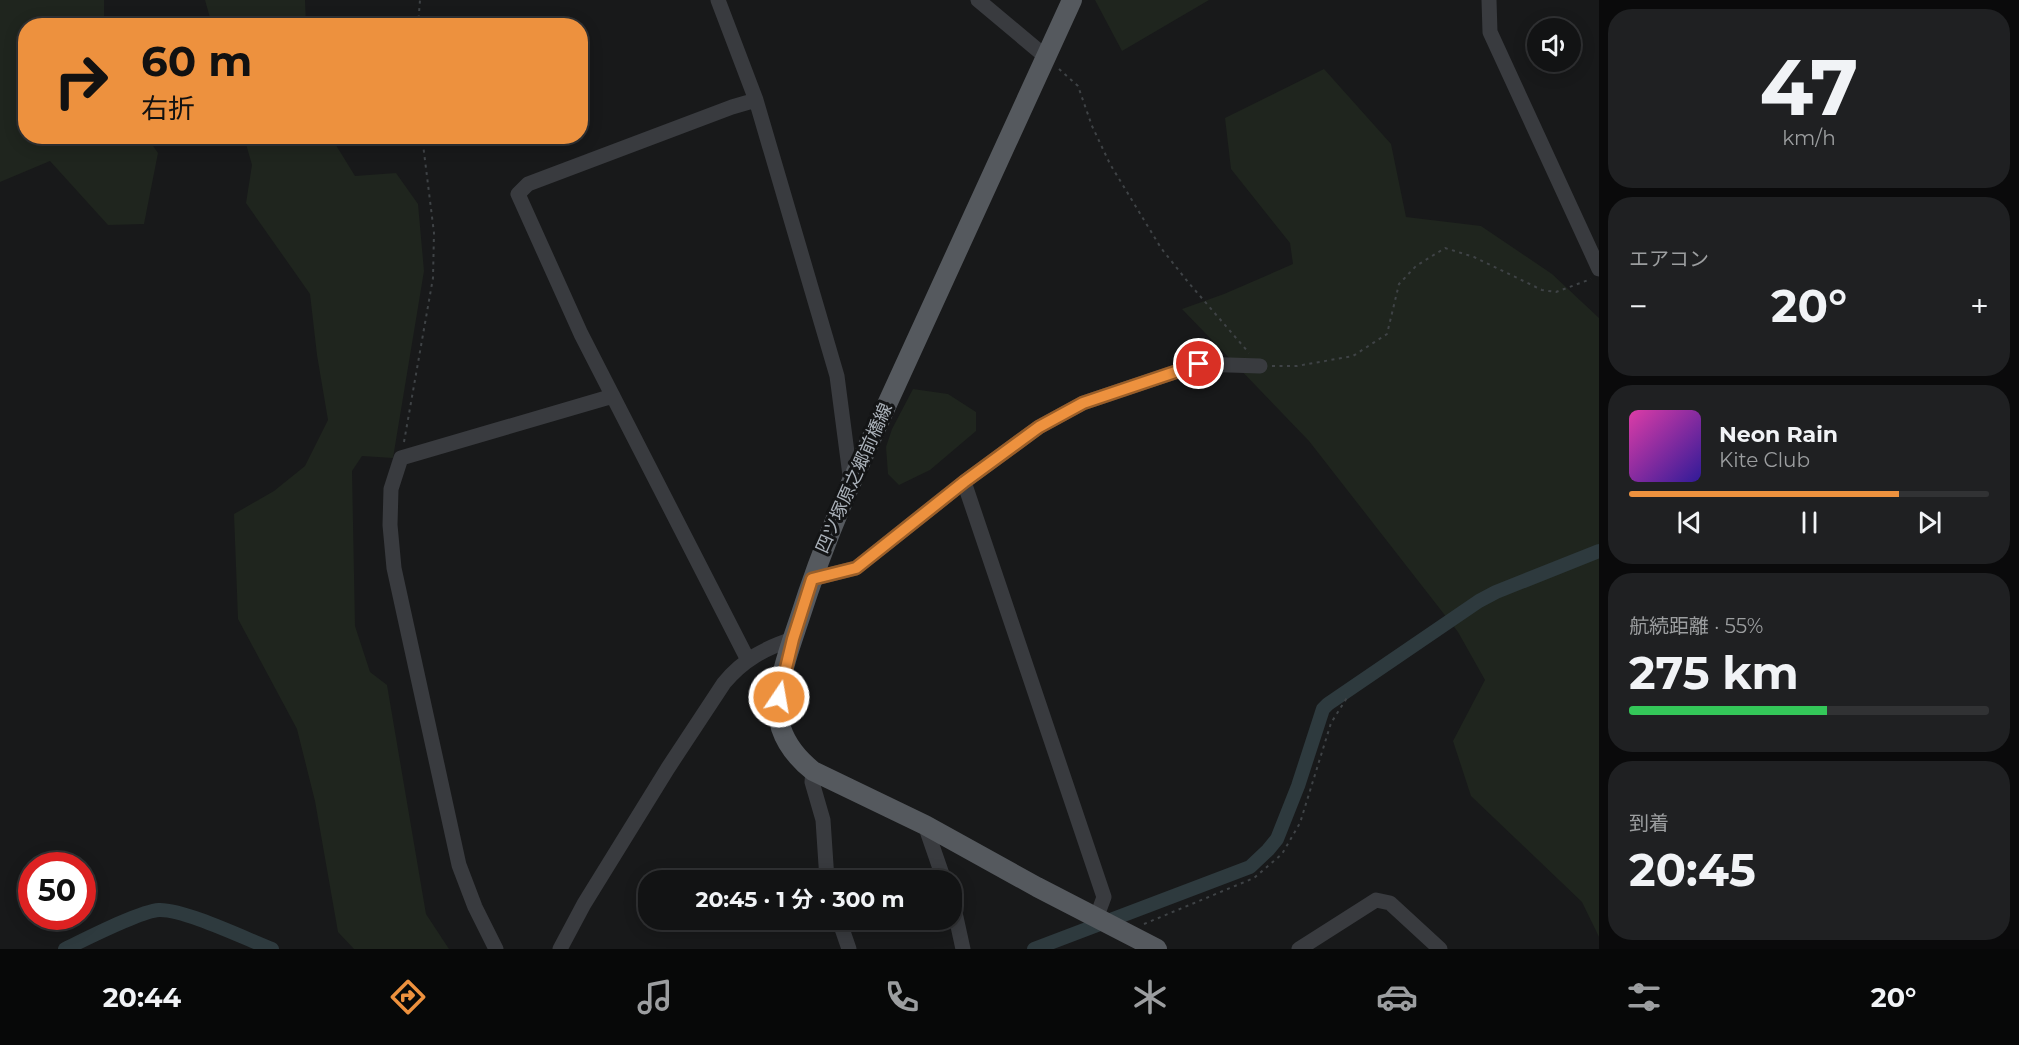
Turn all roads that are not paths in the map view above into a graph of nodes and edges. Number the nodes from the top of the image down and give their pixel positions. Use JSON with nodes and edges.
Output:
{"nodes":[{"id":1,"x":718,"y":0,"type":"edge"},
{"id":2,"x":978,"y":0,"type":"edge"},
{"id":3,"x":1072,"y":0,"type":"edge"},
{"id":4,"x":1489,"y":0,"type":"edge"},
{"id":5,"x":1046,"y":57,"type":"junction"},
{"id":6,"x":756,"y":100,"type":"junction"},
{"id":7,"x":1599,"y":269,"type":"edge"},
{"id":8,"x":1260,"y":366,"type":"road end"},
{"id":9,"x":613,"y":396,"type":"junction"},
{"id":10,"x":964,"y":482,"type":"junction"},
{"id":11,"x":850,"y":483,"type":"junction"},
{"id":12,"x":812,"y":579,"type":"junction"},
{"id":13,"x":793,"y":639,"type":"junction"},
{"id":14,"x":748,"y":660,"type":"junction"},
{"id":15,"x":813,"y":771,"type":"junction"},
{"id":16,"x":925,"y":825,"type":"junction"},
{"id":17,"x":826,"y":870,"type":"edge"},
{"id":18,"x":941,"y":870,"type":"edge"},
{"id":19,"x":1109,"y":923,"type":"junction"},
{"id":20,"x":842,"y":930,"type":"edge"},
{"id":21,"x":960,"y":930,"type":"edge"},
{"id":22,"x":496,"y":949,"type":"edge"},
{"id":23,"x":560,"y":949,"type":"edge"},
{"id":24,"x":849,"y":949,"type":"edge"},
{"id":25,"x":963,"y":949,"type":"edge"},
{"id":26,"x":1157,"y":949,"type":"edge"},
{"id":27,"x":1299,"y":949,"type":"edge"},
{"id":28,"x":1440,"y":949,"type":"edge"}],
"edges":[{"from":1,"to":6,"type":"street"},
{"from":2,"to":5,"type":"street"},
{"from":3,"to":5,"type":"main road","name":"四ツ塚原之郷前橋線"},
{"from":4,"to":7,"type":"street"},
{"from":5,"to":11,"type":"main road","name":"四ツ塚原之郷前橋線"},
{"from":6,"to":9,"type":"street"},
{"from":6,"to":11,"type":"street"},
{"from":8,"to":10,"type":"street"},
{"from":9,"to":14,"type":"street"},
{"from":9,"to":22,"type":"street"},
{"from":10,"to":12,"type":"street"},
{"from":10,"to":19,"type":"street"},
{"from":11,"to":12,"type":"main road","name":"四ツ塚原之郷前橋線"},
{"from":12,"to":13,"type":"main road","name":"四ツ塚原之郷前橋線"},
{"from":13,"to":14,"type":"street"},
{"from":13,"to":15,"type":"main road","name":"四ツ塚原之郷前橋線"},
{"from":14,"to":23,"type":"street"},
{"from":15,"to":16,"type":"main road","name":"四ツ塚原之郷前橋線"},
{"from":15,"to":17,"type":"street"},
{"from":16,"to":18,"type":"street"},
{"from":16,"to":19,"type":"main road","name":"四ツ塚原之郷前橋線"},
{"from":19,"to":26,"type":"main road","name":"四ツ塚原之郷前橋線"},
{"from":20,"to":24,"type":"street"},
{"from":21,"to":25,"type":"street"},
{"from":27,"to":28,"type":"street"}]}
